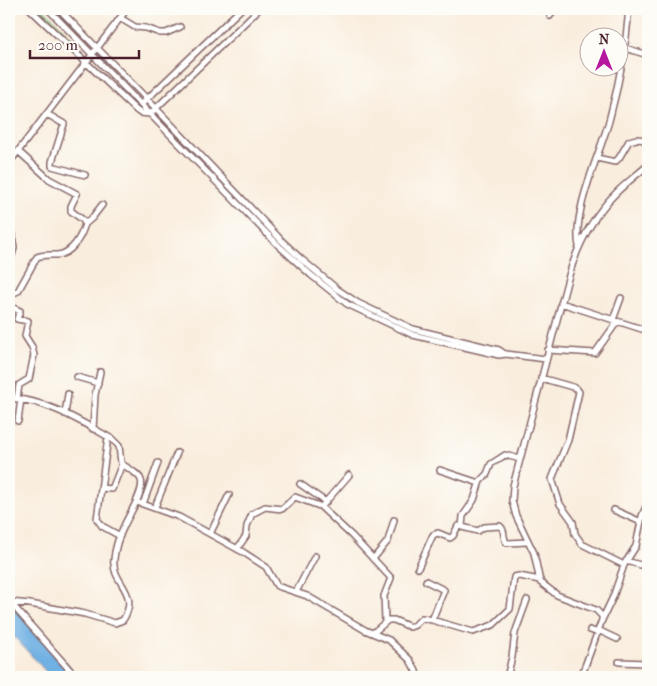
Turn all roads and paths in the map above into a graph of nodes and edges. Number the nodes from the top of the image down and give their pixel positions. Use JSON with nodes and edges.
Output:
{"nodes":[{"id":1,"x":30,"y":9,"type":"edge"},
{"id":2,"x":48,"y":9,"type":"edge"},
{"id":3,"x":59,"y":9,"type":"edge"},
{"id":4,"x":127,"y":9,"type":"edge"},
{"id":5,"x":241,"y":9,"type":"edge"},
{"id":6,"x":259,"y":9,"type":"edge"},
{"id":7,"x":554,"y":9,"type":"edge"},
{"id":8,"x":629,"y":9,"type":"edge"},
{"id":9,"x":550,"y":16,"type":"dead end"},
{"id":10,"x":120,"y":18,"type":"junction"},
{"id":11,"x":180,"y":27,"type":"dead end"},
{"id":12,"x":627,"y":28,"type":"edge"},
{"id":13,"x":97,"y":48,"type":"junction"},
{"id":14,"x":630,"y":50,"type":"edge"},
{"id":15,"x":92,"y":55,"type":"junction"},
{"id":16,"x":648,"y":55,"type":"edge"},
{"id":17,"x":87,"y":62,"type":"junction"},
{"id":18,"x":618,"y":78,"type":"edge"},
{"id":19,"x":147,"y":99,"type":"junction"},
{"id":20,"x":141,"y":104,"type":"junction"},
{"id":21,"x":156,"y":108,"type":"junction"},
{"id":22,"x":47,"y":114,"type":"junction"},
{"id":23,"x":150,"y":114,"type":"junction"},
{"id":24,"x":648,"y":140,"type":"edge"},
{"id":25,"x":18,"y":152,"type":"junction"},
{"id":26,"x":598,"y":158,"type":"junction"},
{"id":27,"x":9,"y":163,"type":"edge"},
{"id":28,"x":647,"y":169,"type":"edge"},
{"id":29,"x":85,"y":175,"type":"dead end"},
{"id":30,"x":102,"y":205,"type":"dead end"},
{"id":31,"x":9,"y":219,"type":"edge"},
{"id":32,"x":85,"y":224,"type":"junction"},
{"id":33,"x":579,"y":246,"type":"junction"},
{"id":34,"x":9,"y":265,"type":"edge"},
{"id":35,"x":9,"y":293,"type":"edge"},
{"id":36,"x":621,"y":298,"type":"dead end"},
{"id":37,"x":561,"y":303,"type":"junction"},
{"id":38,"x":9,"y":306,"type":"edge"},
{"id":39,"x":615,"y":321,"type":"junction"},
{"id":40,"x":648,"y":331,"type":"edge"},
{"id":41,"x":548,"y":350,"type":"junction"},
{"id":42,"x":506,"y":354,"type":"junction"},
{"id":43,"x":546,"y":360,"type":"junction"},
{"id":44,"x":100,"y":372,"type":"dead end"},
{"id":45,"x":76,"y":377,"type":"dead end"},
{"id":46,"x":541,"y":378,"type":"junction"},
{"id":47,"x":98,"y":384,"type":"junction"},
{"id":48,"x":68,"y":394,"type":"dead end"},
{"id":49,"x":9,"y":398,"type":"edge"},
{"id":50,"x":19,"y":399,"type":"junction"},
{"id":51,"x":64,"y":414,"type":"junction"},
{"id":52,"x":18,"y":421,"type":"dead end"},
{"id":53,"x":93,"y":429,"type":"junction"},
{"id":54,"x":108,"y":437,"type":"junction"},
{"id":55,"x":177,"y":453,"type":"dead end"},
{"id":56,"x":520,"y":459,"type":"junction"},
{"id":57,"x":158,"y":463,"type":"dead end"},
{"id":58,"x":122,"y":464,"type":"junction"},
{"id":59,"x":440,"y":470,"type":"dead end"},
{"id":60,"x":349,"y":475,"type":"dead end"},
{"id":61,"x":480,"y":483,"type":"junction"},
{"id":62,"x":300,"y":484,"type":"dead end"},
{"id":63,"x":101,"y":488,"type":"junction"},
{"id":64,"x":229,"y":495,"type":"dead end"},
{"id":65,"x":326,"y":502,"type":"junction"},
{"id":66,"x":648,"y":502,"type":"edge"},
{"id":67,"x":140,"y":503,"type":"junction"},
{"id":68,"x":155,"y":507,"type":"junction"},
{"id":69,"x":322,"y":507,"type":"junction"},
{"id":70,"x":614,"y":510,"type":"dead end"},
{"id":71,"x":394,"y":520,"type":"dead end"},
{"id":72,"x":641,"y":522,"type":"junction"},
{"id":73,"x":462,"y":527,"type":"junction"},
{"id":74,"x":210,"y":534,"type":"junction"},
{"id":75,"x":120,"y":536,"type":"junction"},
{"id":76,"x":527,"y":542,"type":"junction"},
{"id":77,"x":237,"y":549,"type":"junction"},
{"id":78,"x":315,"y":556,"type":"dead end"},
{"id":79,"x":374,"y":560,"type":"junction"},
{"id":80,"x":625,"y":563,"type":"junction"},
{"id":81,"x":648,"y":567,"type":"edge"},
{"id":82,"x":418,"y":568,"type":"dead end"},
{"id":83,"x":540,"y":580,"type":"junction"},
{"id":84,"x":426,"y":581,"type":"dead end"},
{"id":85,"x":296,"y":592,"type":"junction"},
{"id":86,"x":527,"y":600,"type":"dead end"},
{"id":87,"x":9,"y":601,"type":"edge"},
{"id":88,"x":432,"y":620,"type":"junction"},
{"id":89,"x":602,"y":620,"type":"junction"},
{"id":90,"x":385,"y":621,"type":"junction"},
{"id":91,"x":590,"y":630,"type":"dead end"},
{"id":92,"x":598,"y":631,"type":"junction"},
{"id":93,"x":373,"y":633,"type":"junction"},
{"id":94,"x":617,"y":639,"type":"dead end"},
{"id":95,"x":619,"y":662,"type":"dead end"},
{"id":96,"x":648,"y":663,"type":"edge"},
{"id":97,"x":76,"y":677,"type":"edge"},
{"id":98,"x":417,"y":677,"type":"edge"},
{"id":99,"x":507,"y":677,"type":"edge"},
{"id":100,"x":581,"y":677,"type":"edge"}],
"edges":[{"from":1,"to":17,"type":"street"},
{"from":2,"to":15,"type":"street"},
{"from":3,"to":13,"type":"street"},
{"from":4,"to":10,"type":"street"},
{"from":5,"to":19,"type":"street"},
{"from":6,"to":21,"type":"street"},
{"from":7,"to":9,"type":"street"},
{"from":8,"to":12,"type":"street"},
{"from":10,"to":11,"type":"street"},
{"from":10,"to":13,"type":"street"},
{"from":13,"to":15,"type":"street"},
{"from":13,"to":19,"type":"street"},
{"from":14,"to":16,"type":"street"},
{"from":15,"to":17,"type":"street"},
{"from":15,"to":20,"type":"street"},
{"from":17,"to":22,"type":"street"},
{"from":17,"to":23,"type":"street"},
{"from":18,"to":26,"type":"street"},
{"from":19,"to":20,"type":"street"},
{"from":19,"to":21,"type":"street"},
{"from":20,"to":23,"type":"street"},
{"from":21,"to":23,"type":"street"},
{"from":21,"to":42,"type":"street"},
{"from":22,"to":25,"type":"street"},
{"from":22,"to":29,"type":"street"},
{"from":23,"to":42,"type":"street"},
{"from":24,"to":26,"type":"street"},
{"from":25,"to":27,"type":"street"},
{"from":25,"to":32,"type":"street"},
{"from":26,"to":33,"type":"street"},
{"from":28,"to":33,"type":"street"},
{"from":30,"to":32,"type":"street"},
{"from":31,"to":34,"type":"street"},
{"from":32,"to":35,"type":"street"},
{"from":33,"to":37,"type":"street"},
{"from":36,"to":39,"type":"street"},
{"from":37,"to":39,"type":"street"},
{"from":37,"to":41,"type":"street"},
{"from":38,"to":50,"type":"street"},
{"from":39,"to":40,"type":"street"},
{"from":39,"to":41,"type":"street"},
{"from":41,"to":43,"type":"street"},
{"from":42,"to":43,"type":"street"},
{"from":43,"to":46,"type":"street"},
{"from":44,"to":47,"type":"street"},
{"from":45,"to":47,"type":"street"},
{"from":46,"to":56,"type":"street"},
{"from":46,"to":80,"type":"street"},
{"from":47,"to":53,"type":"street"},
{"from":48,"to":51,"type":"street"},
{"from":49,"to":50,"type":"street"},
{"from":50,"to":51,"type":"street"},
{"from":50,"to":52,"type":"street"},
{"from":51,"to":53,"type":"street"},
{"from":53,"to":54,"type":"street"},
{"from":54,"to":58,"type":"street"},
{"from":54,"to":63,"type":"street"},
{"from":55,"to":68,"type":"street"},
{"from":56,"to":61,"type":"street"},
{"from":56,"to":76,"type":"street"},
{"from":57,"to":67,"type":"street"},
{"from":58,"to":63,"type":"street"},
{"from":58,"to":67,"type":"street"},
{"from":59,"to":61,"type":"street"},
{"from":60,"to":65,"type":"street"},
{"from":61,"to":73,"type":"street"},
{"from":62,"to":65,"type":"street"},
{"from":63,"to":75,"type":"street"},
{"from":64,"to":74,"type":"street"},
{"from":65,"to":69,"type":"street"},
{"from":66,"to":72,"type":"street"},
{"from":67,"to":68,"type":"street"},
{"from":67,"to":75,"type":"street"},
{"from":68,"to":74,"type":"street"},
{"from":69,"to":77,"type":"street"},
{"from":69,"to":79,"type":"street"},
{"from":70,"to":72,"type":"street"},
{"from":71,"to":79,"type":"street"},
{"from":72,"to":80,"type":"street"},
{"from":73,"to":76,"type":"street"},
{"from":73,"to":82,"type":"street"},
{"from":74,"to":77,"type":"street"},
{"from":75,"to":87,"type":"street"},
{"from":76,"to":83,"type":"street"},
{"from":77,"to":85,"type":"street"},
{"from":78,"to":85,"type":"street"},
{"from":79,"to":90,"type":"street"},
{"from":80,"to":81,"type":"street"},
{"from":80,"to":89,"type":"street"},
{"from":83,"to":88,"type":"street"},
{"from":83,"to":89,"type":"street"},
{"from":84,"to":88,"type":"street"},
{"from":85,"to":93,"type":"street"},
{"from":86,"to":99,"type":"street"},
{"from":87,"to":97,"type":"street"},
{"from":88,"to":90,"type":"street"},
{"from":89,"to":92,"type":"street"},
{"from":90,"to":93,"type":"street"},
{"from":91,"to":92,"type":"street"},
{"from":92,"to":94,"type":"street"},
{"from":92,"to":100,"type":"street"},
{"from":93,"to":98,"type":"street"},
{"from":95,"to":96,"type":"street"}]}
